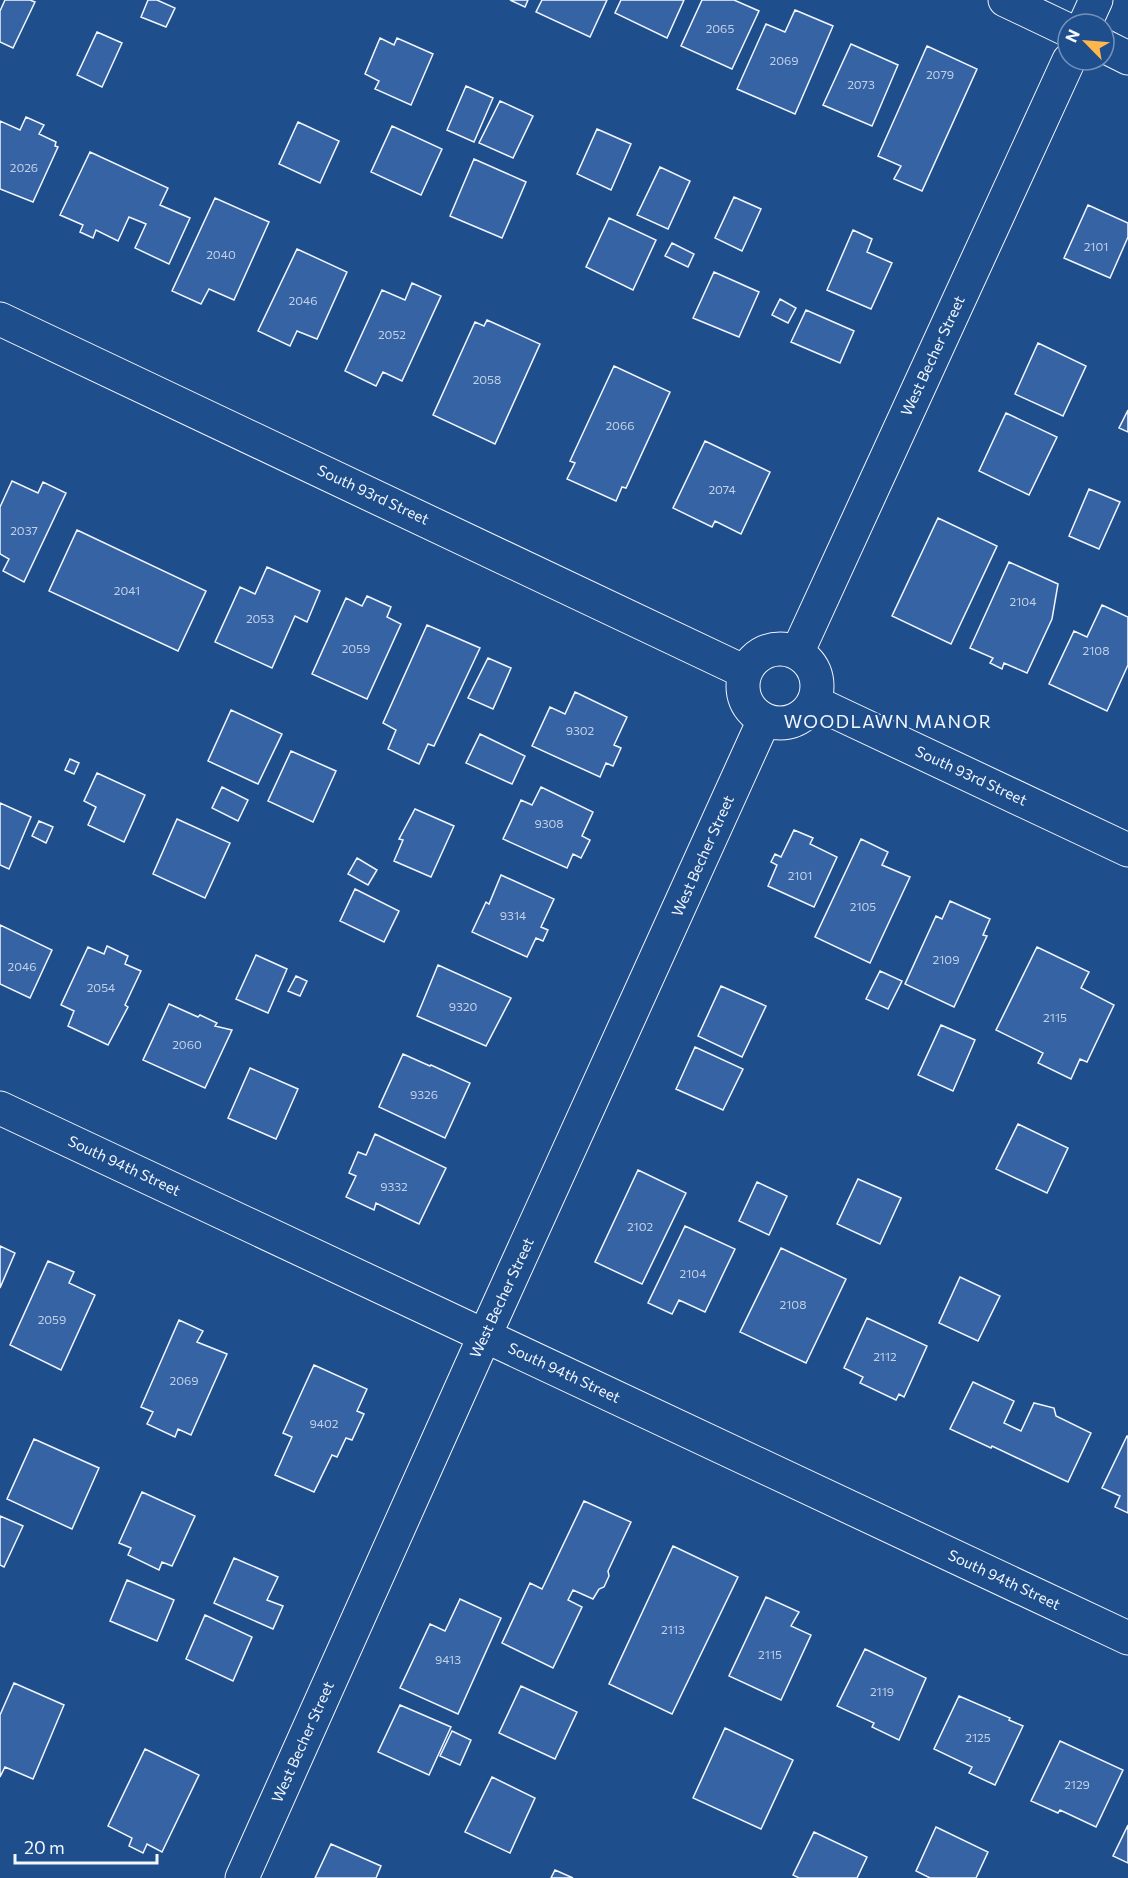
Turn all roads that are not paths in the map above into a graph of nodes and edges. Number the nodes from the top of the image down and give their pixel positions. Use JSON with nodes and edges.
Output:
{"nodes":[{"id":1,"x":1005,"y":0,"type":"edge"},
{"id":2,"x":1056,"y":24,"type":"edge"},
{"id":3,"x":1063,"y":72,"type":"edge"},
{"id":4,"x":0,"y":319,"type":"edge"},
{"id":5,"x":797,"y":653,"type":"junction"},
{"id":6,"x":745,"y":672,"type":"junction"},
{"id":7,"x":814,"y":702,"type":"junction"},
{"id":8,"x":764,"y":720,"type":"junction"},
{"id":9,"x":1128,"y":850,"type":"edge"},
{"id":10,"x":0,"y":1108,"type":"edge"},
{"id":11,"x":484,"y":1335,"type":"junction"},
{"id":12,"x":1128,"y":1638,"type":"edge"},
{"id":13,"x":242,"y":1878,"type":"edge"}],
"edges":[{"from":1,"to":2,"type":"street"},
{"from":3,"to":5,"type":"street","name":"West Becher Street"},
{"from":4,"to":6,"type":"street","name":"South 93rd Street"},
{"from":5,"to":6,"type":"street"},
{"from":5,"to":7,"type":"street"},
{"from":6,"to":8,"type":"street"},
{"from":7,"to":8,"type":"street"},
{"from":7,"to":9,"type":"street","name":"South 93rd Street"},
{"from":8,"to":11,"type":"street","name":"West Becher Street"},
{"from":10,"to":11,"type":"street","name":"South 94th Street"},
{"from":11,"to":12,"type":"street","name":"South 94th Street"},
{"from":11,"to":13,"type":"street","name":"West Becher Street"}]}
